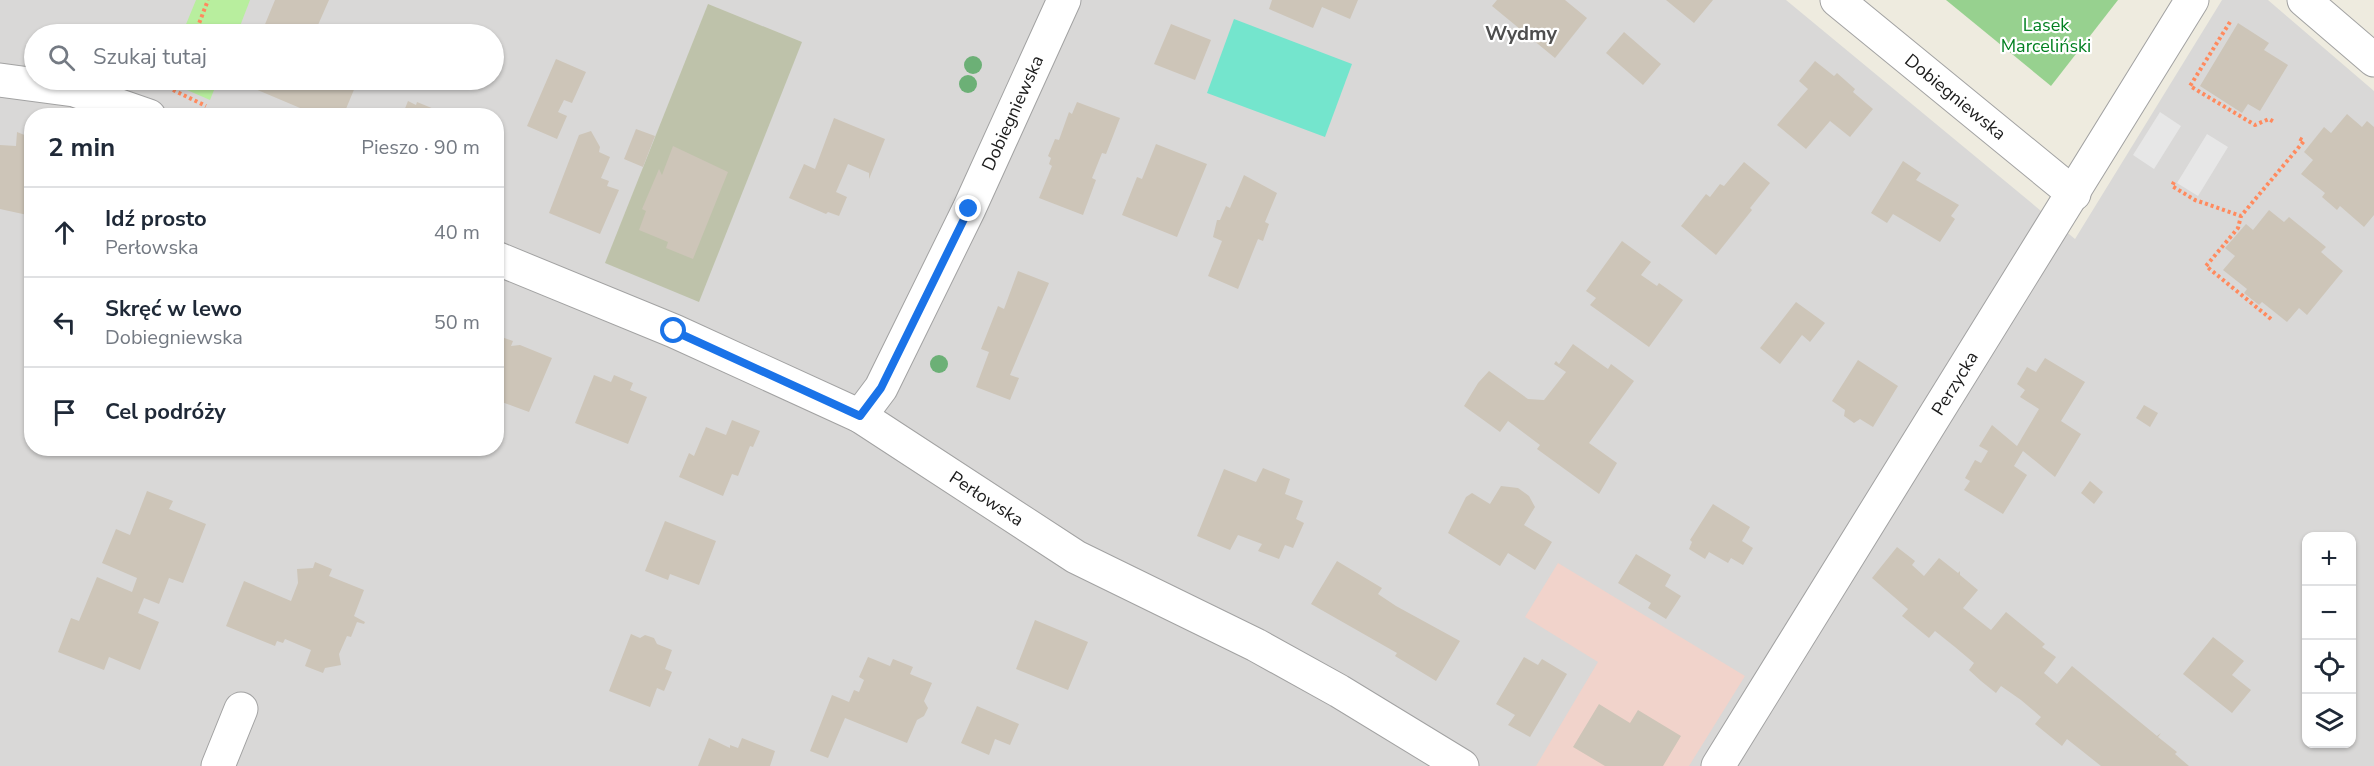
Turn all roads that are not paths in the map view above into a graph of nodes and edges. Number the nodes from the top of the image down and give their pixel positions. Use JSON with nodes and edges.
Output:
{"nodes":[{"id":1,"x":1064,"y":0,"type":"edge"},
{"id":2,"x":1837,"y":0,"type":"edge"},
{"id":3,"x":2192,"y":0,"type":"edge"},
{"id":4,"x":2304,"y":0,"type":"edge"},
{"id":5,"x":2374,"y":60,"type":"edge"},
{"id":6,"x":0,"y":80,"type":"edge"},
{"id":7,"x":24,"y":83,"type":"edge"},
{"id":8,"x":74,"y":90,"type":"edge"},
{"id":9,"x":126,"y":108,"type":"edge"},
{"id":10,"x":2074,"y":194,"type":"junction"},
{"id":11,"x":504,"y":261,"type":"edge"},
{"id":12,"x":860,"y":416,"type":"junction"},
{"id":13,"x":241,"y":709,"type":"dead end"},
{"id":14,"x":218,"y":766,"type":"edge"},
{"id":15,"x":1462,"y":766,"type":"edge"},
{"id":16,"x":1718,"y":766,"type":"edge"}],
"edges":[{"from":1,"to":12,"type":"street","name":"Dobiegniewska"},
{"from":2,"to":10,"type":"street","name":"Dobiegniewska"},
{"from":3,"to":10,"type":"street","name":"Perzycka"},
{"from":4,"to":5,"type":"street"},
{"from":6,"to":7,"type":"street"},
{"from":8,"to":9,"type":"street"},
{"from":10,"to":16,"type":"street","name":"Perzycka"},
{"from":11,"to":12,"type":"street","name":"Perłowska"},
{"from":12,"to":15,"type":"street","name":"Perłowska"},
{"from":13,"to":14,"type":"street"}]}
